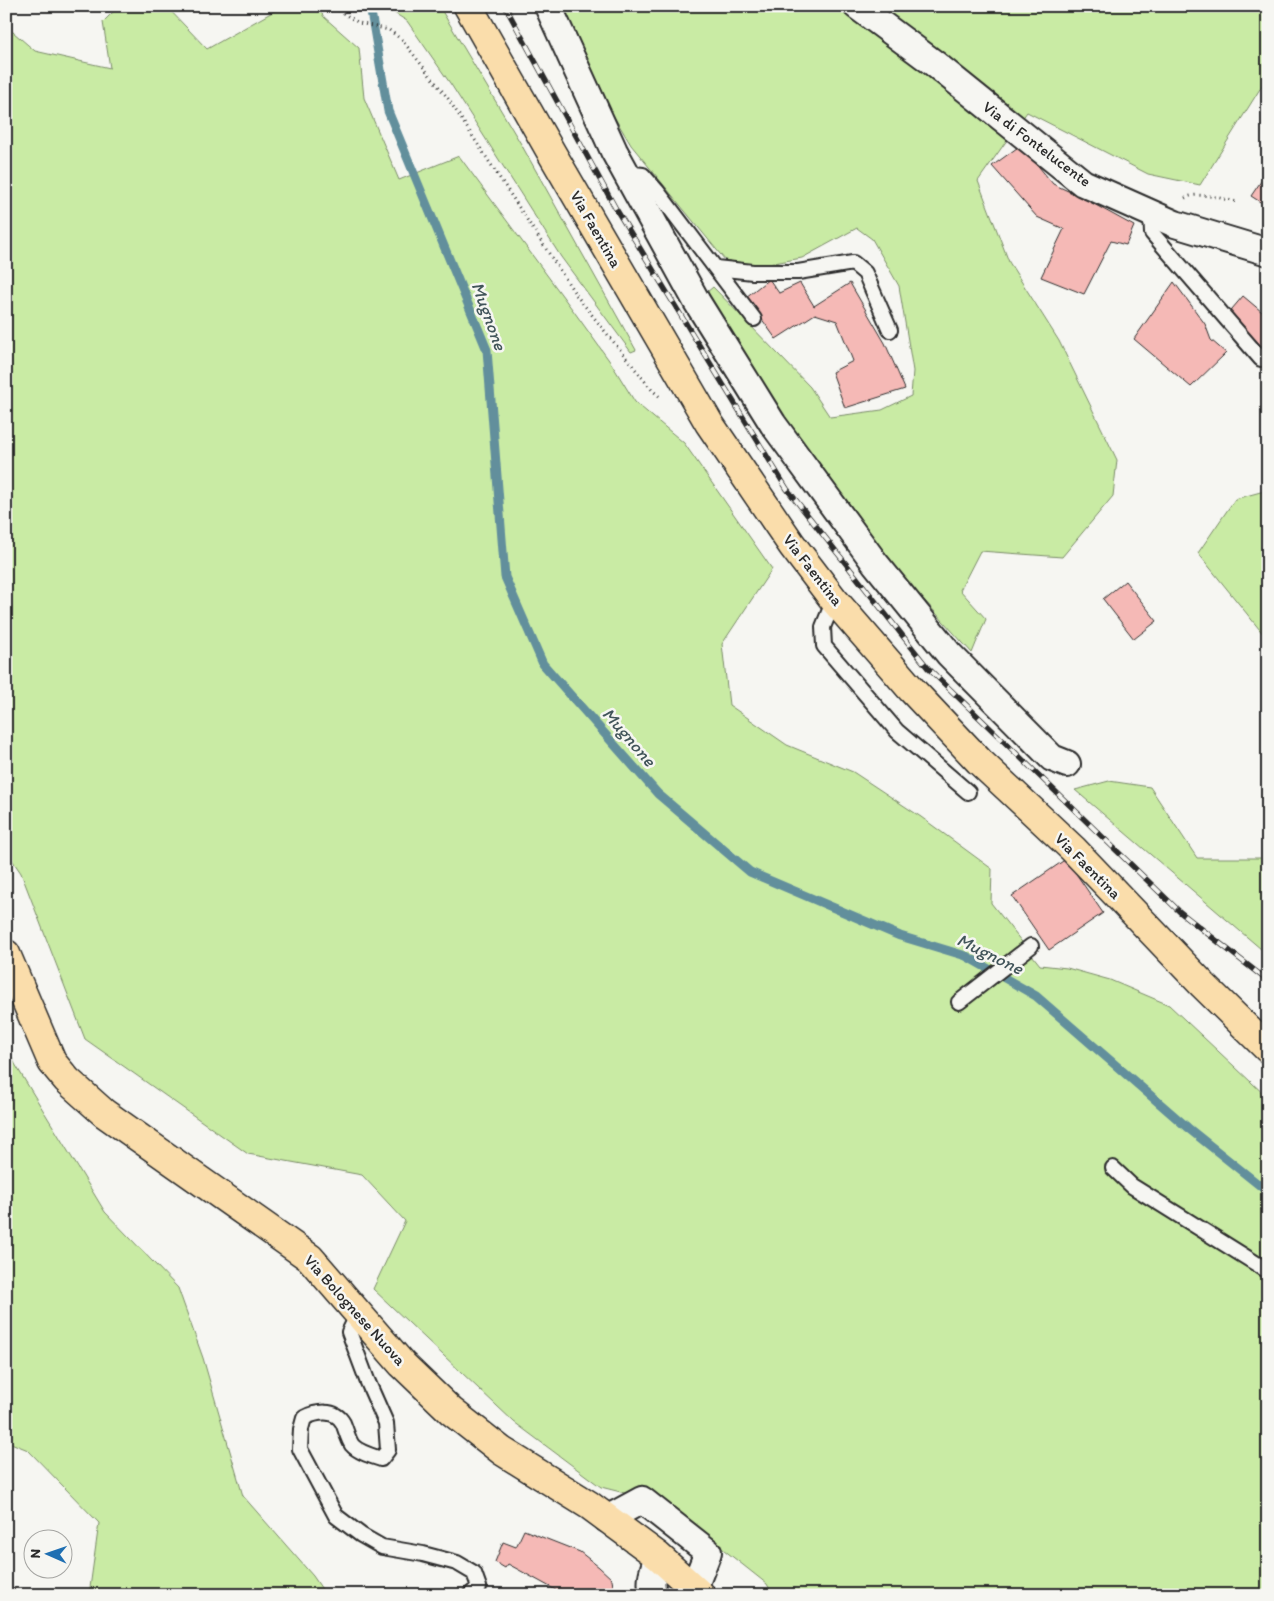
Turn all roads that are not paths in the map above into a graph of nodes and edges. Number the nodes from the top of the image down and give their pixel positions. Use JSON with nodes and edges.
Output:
{"nodes":[{"id":1,"x":468,"y":6,"type":"edge"},
{"id":2,"x":548,"y":6,"type":"edge"},
{"id":3,"x":857,"y":6,"type":"edge"},
{"id":4,"x":628,"y":177,"type":"junction"},
{"id":5,"x":1151,"y":213,"type":"junction"},
{"id":6,"x":1268,"y":252,"type":"edge"},
{"id":7,"x":716,"y":268,"type":"junction"},
{"id":8,"x":754,"y":319,"type":"dead end"},
{"id":9,"x":890,"y":330,"type":"dead end"},
{"id":10,"x":1261,"y":360,"type":"dead end"},
{"id":11,"x":834,"y":600,"type":"junction"},
{"id":12,"x":1067,"y":764,"type":"dead end"},
{"id":13,"x":968,"y":792,"type":"dead end"},
{"id":14,"x":1031,"y":946,"type":"dead end"},
{"id":15,"x":6,"y":954,"type":"edge"},
{"id":16,"x":958,"y":1002,"type":"dead end"},
{"id":17,"x":1268,"y":1049,"type":"edge"},
{"id":18,"x":1113,"y":1168,"type":"dead end"},
{"id":19,"x":1268,"y":1271,"type":"edge"},
{"id":20,"x":358,"y":1314,"type":"junction"},
{"id":21,"x":607,"y":1519,"type":"junction"},
{"id":22,"x":658,"y":1556,"type":"junction"},
{"id":23,"x":697,"y":1591,"type":"edge"},
{"id":24,"x":470,"y":1595,"type":"edge"},
{"id":25,"x":654,"y":1595,"type":"edge"}],
"edges":[{"from":1,"to":11,"type":"main road","name":"Via Faentina"},
{"from":2,"to":4,"type":"street"},
{"from":3,"to":5,"type":"street","name":"Via di Fontelucente"},
{"from":4,"to":7,"type":"lane"},
{"from":4,"to":12,"type":"street"},
{"from":5,"to":6,"type":"street","name":"Via di Fontelucente"},
{"from":5,"to":10,"type":"lane"},
{"from":7,"to":8,"type":"lane"},
{"from":7,"to":9,"type":"lane"},
{"from":11,"to":13,"type":"lane"},
{"from":11,"to":17,"type":"main road","name":"Via Faentina"},
{"from":14,"to":16,"type":"lane"},
{"from":15,"to":20,"type":"main road","name":"Via Bolognese Nuova"},
{"from":18,"to":19,"type":"lane"},
{"from":20,"to":21,"type":"main road","name":"Via Bolognese Nuova"},
{"from":20,"to":24,"type":"lane"},
{"from":21,"to":22,"type":"main road","name":"Via Bolognese Nuova"},
{"from":21,"to":23,"type":"street"},
{"from":22,"to":23,"type":"main road","name":"Via Bolognese Nuova"},
{"from":22,"to":25,"type":"street"}]}
